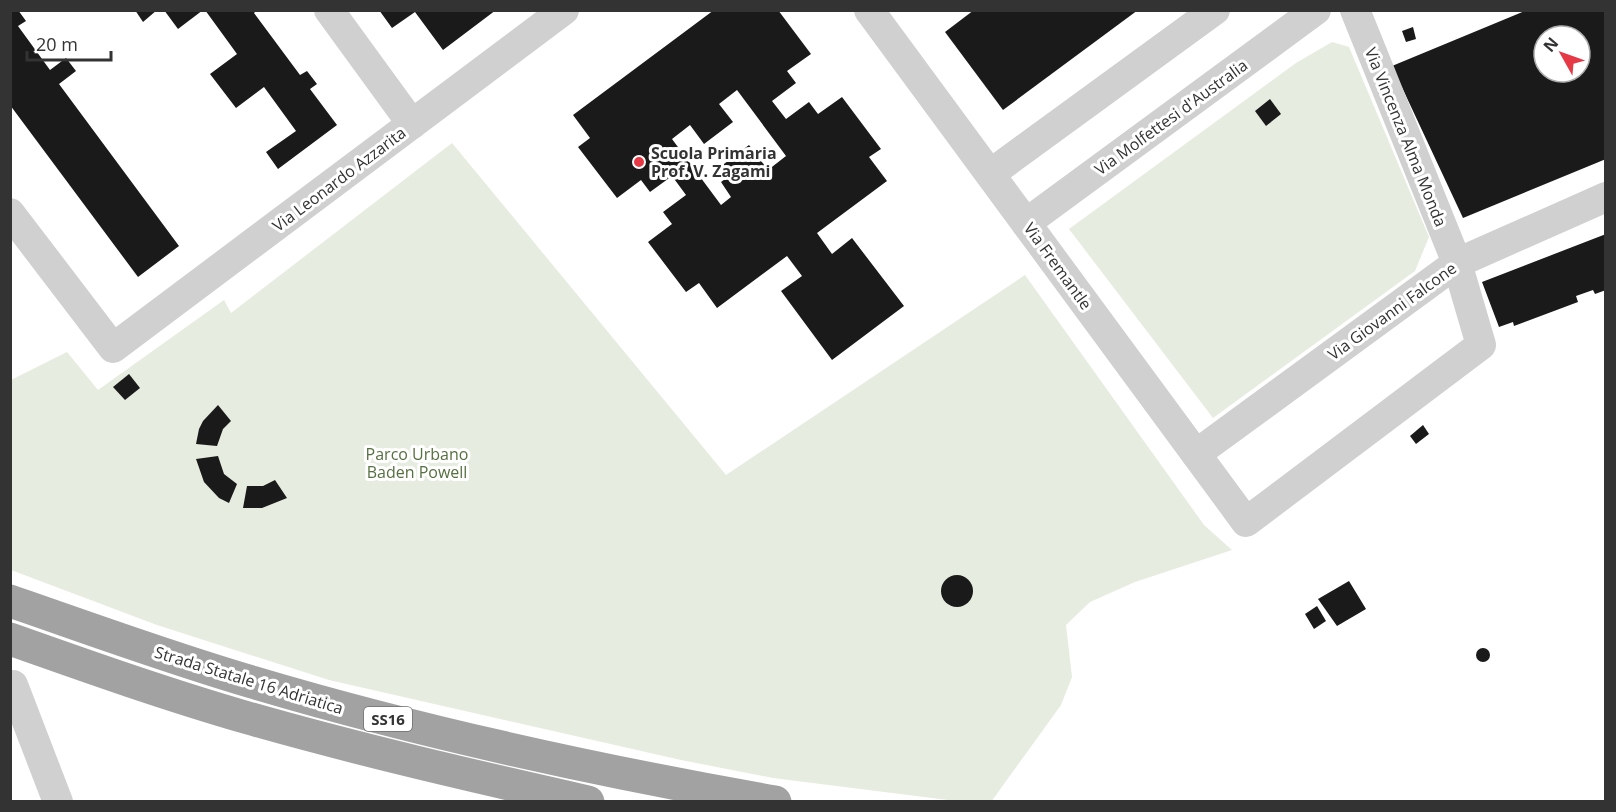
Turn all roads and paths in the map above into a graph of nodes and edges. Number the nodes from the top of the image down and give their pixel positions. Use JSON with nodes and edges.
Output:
{"nodes":[{"id":1,"x":329,"y":10,"type":"edge"},
{"id":2,"x":564,"y":10,"type":"edge"},
{"id":3,"x":1215,"y":10,"type":"edge"},
{"id":4,"x":1316,"y":10,"type":"edge"},
{"id":5,"x":1355,"y":10,"type":"edge"},
{"id":6,"x":874,"y":12,"type":"edge"},
{"id":7,"x":412,"y":124,"type":"junction"},
{"id":8,"x":990,"y":174,"type":"junction"},
{"id":9,"x":1605,"y":197,"type":"edge"},
{"id":10,"x":10,"y":213,"type":"edge"},
{"id":11,"x":1026,"y":224,"type":"junction"},
{"id":12,"x":1457,"y":263,"type":"junction"},
{"id":13,"x":1196,"y":454,"type":"junction"},
{"id":14,"x":1246,"y":522,"type":"joint"},
{"id":15,"x":10,"y":601,"type":"edge"},
{"id":16,"x":10,"y":639,"type":"edge"},
{"id":17,"x":13,"y":685,"type":"dead end"},
{"id":18,"x":58,"y":801,"type":"edge"},
{"id":19,"x":588,"y":801,"type":"edge"},
{"id":20,"x":775,"y":801,"type":"edge"}],
"edges":[{"from":1,"to":7,"type":"street"},
{"from":2,"to":7,"type":"street","name":"Via Leonardo Azzarita"},
{"from":3,"to":8,"type":"street"},
{"from":4,"to":11,"type":"street","name":"Via Molfettesi d'Australia"},
{"from":5,"to":12,"type":"street","name":"Via Vincenza Alma Monda"},
{"from":6,"to":8,"type":"street","name":"Via Fremantle"},
{"from":7,"to":10,"type":"street","name":"Via Leonardo Azzarita"},
{"from":8,"to":11,"type":"street","name":"Via Fremantle"},
{"from":9,"to":12,"type":"street","name":"Via Giovanni Falcone"},
{"from":11,"to":13,"type":"street","name":"Via Fremantle"},
{"from":12,"to":13,"type":"street","name":"Via Giovanni Falcone"},
{"from":12,"to":14,"type":"street","name":"Via Vincenza Alma Monda"},
{"from":13,"to":14,"type":"street","name":"Via Fremantle"},
{"from":15,"to":20,"type":"highway","name":"Strada Statale 16 Adriatica","number":"SS16"},
{"from":16,"to":19,"type":"highway","number":"SS16"},
{"from":17,"to":18,"type":"street"}]}
